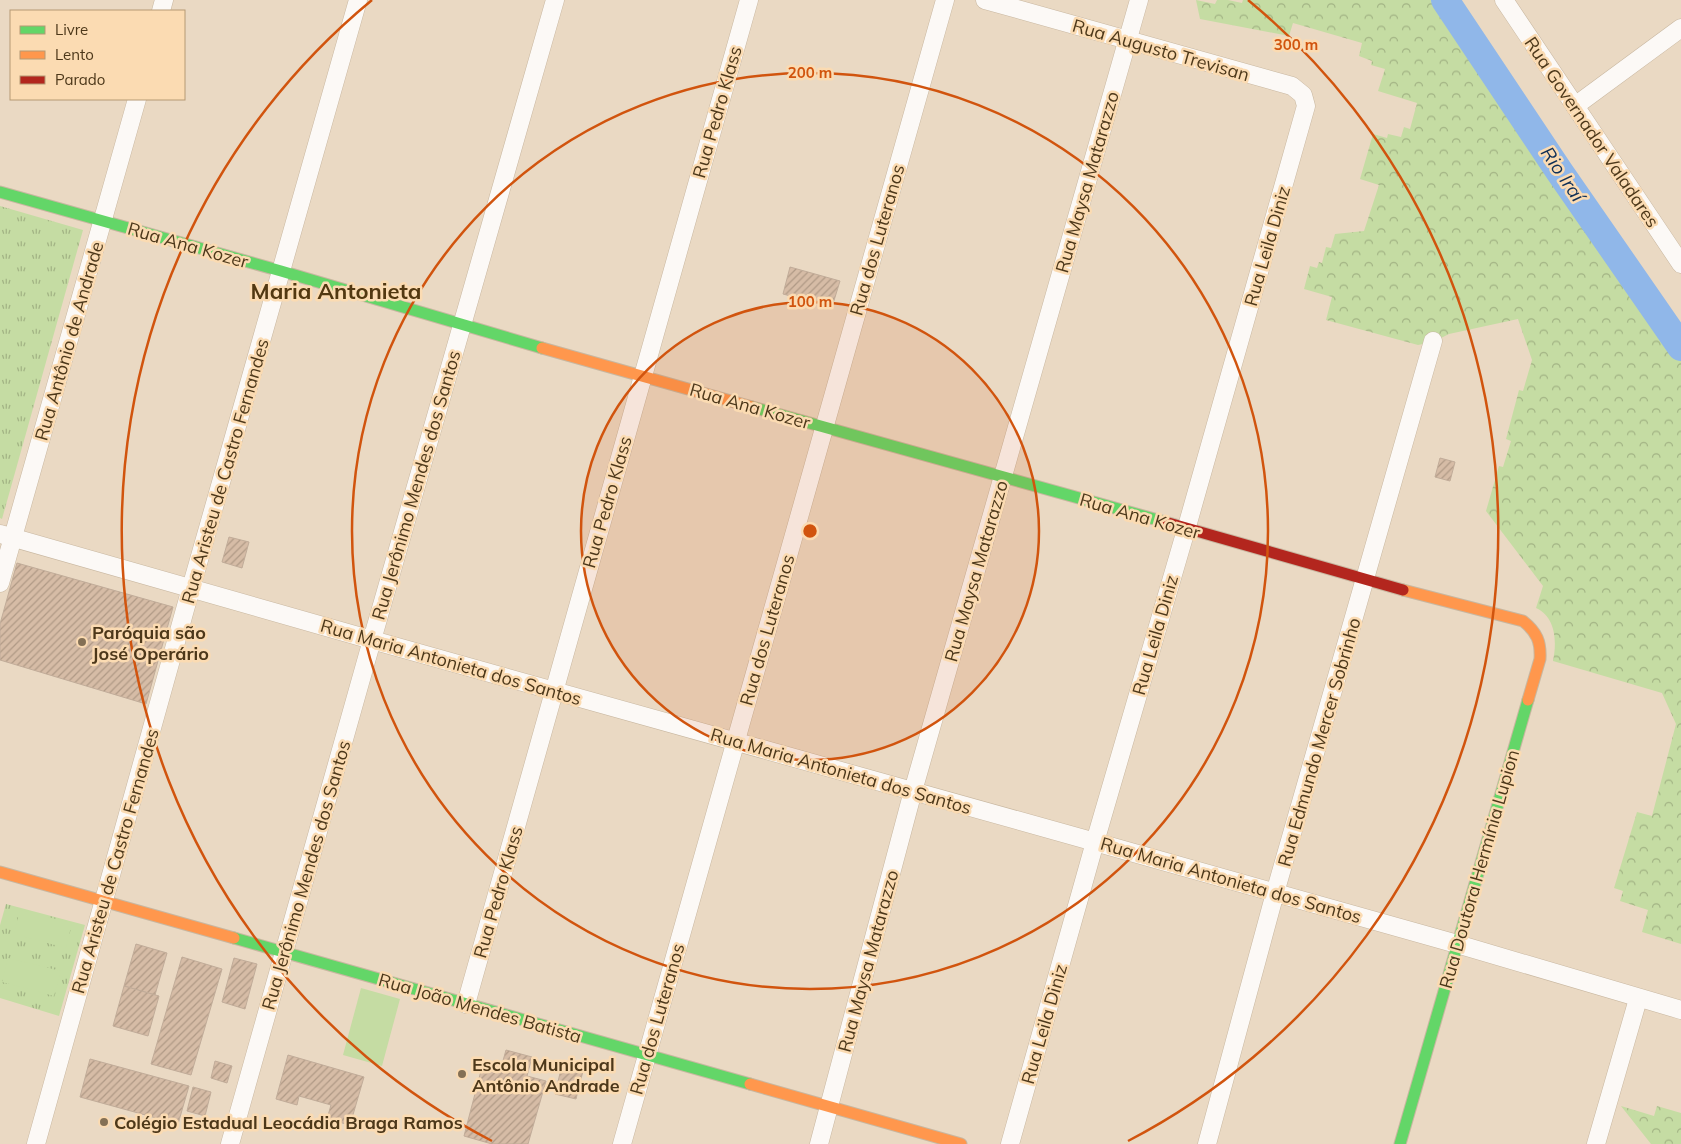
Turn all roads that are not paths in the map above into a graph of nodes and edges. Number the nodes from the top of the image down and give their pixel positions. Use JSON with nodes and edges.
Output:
{"nodes":[{"id":1,"x":358,"y":0,"type":"edge"},
{"id":2,"x":555,"y":0,"type":"edge"},
{"id":3,"x":749,"y":0,"type":"edge"},
{"id":4,"x":945,"y":0,"type":"edge"},
{"id":5,"x":985,"y":0,"type":"edge"},
{"id":6,"x":1139,"y":0,"type":"edge"},
{"id":7,"x":1504,"y":0,"type":"edge"},
{"id":8,"x":1681,"y":28,"type":"edge"},
{"id":9,"x":1128,"y":40,"type":"junction"},
{"id":10,"x":136,"y":100,"type":"edge"},
{"id":11,"x":1575,"y":106,"type":"junction"},
{"id":12,"x":1300,"y":126,"type":"joint"},
{"id":13,"x":0,"y":192,"type":"edge"},
{"id":14,"x":103,"y":221,"type":"junction"},
{"id":15,"x":1681,"y":264,"type":"edge"},
{"id":16,"x":281,"y":271,"type":"junction"},
{"id":17,"x":462,"y":324,"type":"junction"},
{"id":18,"x":1433,"y":342,"type":"dead end"},
{"id":19,"x":643,"y":377,"type":"junction"},
{"id":20,"x":824,"y":427,"type":"junction"},
{"id":21,"x":1003,"y":476,"type":"junction"},
{"id":22,"x":1186,"y":530,"type":"junction"},
{"id":23,"x":6,"y":536,"type":"edge"},
{"id":24,"x":1365,"y":580,"type":"junction"},
{"id":25,"x":0,"y":583,"type":"edge"},
{"id":26,"x":191,"y":588,"type":"junction"},
{"id":27,"x":1501,"y":615,"type":"joint"},
{"id":28,"x":372,"y":640,"type":"junction"},
{"id":29,"x":555,"y":691,"type":"junction"},
{"id":30,"x":736,"y":742,"type":"junction"},
{"id":31,"x":913,"y":791,"type":"junction"},
{"id":32,"x":1095,"y":842,"type":"junction"},
{"id":33,"x":0,"y":872,"type":"edge"},
{"id":34,"x":1276,"y":893,"type":"junction"},
{"id":35,"x":105,"y":900,"type":"junction"},
{"id":36,"x":1457,"y":944,"type":"junction"},
{"id":37,"x":284,"y":953,"type":"junction"},
{"id":38,"x":1638,"y":999,"type":"junction"},
{"id":39,"x":466,"y":1004,"type":"junction"},
{"id":40,"x":1681,"y":1010,"type":"edge"},
{"id":41,"x":647,"y":1055,"type":"junction"},
{"id":42,"x":829,"y":1107,"type":"junction"},
{"id":43,"x":36,"y":1144,"type":"edge"},
{"id":44,"x":230,"y":1144,"type":"edge"},
{"id":45,"x":622,"y":1144,"type":"edge"},
{"id":46,"x":819,"y":1144,"type":"edge"},
{"id":47,"x":961,"y":1144,"type":"edge"},
{"id":48,"x":1010,"y":1144,"type":"edge"},
{"id":49,"x":1207,"y":1144,"type":"edge"},
{"id":50,"x":1400,"y":1144,"type":"edge"},
{"id":51,"x":1596,"y":1144,"type":"edge"}],
"edges":[{"from":1,"to":16,"type":"street","name":"Rua Aristeu de Castro Fernandes"},
{"from":2,"to":17,"type":"street","name":"Rua Jerônimo Mendes dos Santos"},
{"from":3,"to":19,"type":"street","name":"Rua Pedro Klass"},
{"from":4,"to":20,"type":"street","name":"Rua dos Luteranos"},
{"from":5,"to":9,"type":"street","name":"Rua Augusto Trevisan"},
{"from":6,"to":9,"type":"street","name":"Rua Maysa Matarazzo"},
{"from":7,"to":11,"type":"street","name":"Rua Governador Valadares"},
{"from":8,"to":11,"type":"street"},
{"from":9,"to":12,"type":"street","name":"Rua Augusto Trevisan"},
{"from":9,"to":21,"type":"street","name":"Rua Maysa Matarazzo"},
{"from":10,"to":14,"type":"street","name":"Rua Antônio de Andrade"},
{"from":11,"to":15,"type":"street","name":"Rua Governador Valadares"},
{"from":12,"to":22,"type":"street","name":"Rua Leila Diniz"},
{"from":13,"to":14,"type":"street","name":"Rua Ana Kozer"},
{"from":14,"to":16,"type":"street","name":"Rua Ana Kozer"},
{"from":14,"to":23,"type":"street","name":"Rua Antônio de Andrade"},
{"from":16,"to":17,"type":"street","name":"Rua Ana Kozer"},
{"from":16,"to":26,"type":"street","name":"Rua Aristeu de Castro Fernandes"},
{"from":17,"to":19,"type":"street","name":"Rua Ana Kozer"},
{"from":17,"to":28,"type":"street","name":"Rua Jerônimo Mendes dos Santos"},
{"from":18,"to":24,"type":"street","name":"Rua Edmundo Mercer Sobrinho"},
{"from":19,"to":20,"type":"street","name":"Rua Ana Kozer"},
{"from":19,"to":29,"type":"street","name":"Rua Pedro Klass"},
{"from":20,"to":21,"type":"street","name":"Rua Ana Kozer"},
{"from":20,"to":30,"type":"street","name":"Rua dos Luteranos"},
{"from":21,"to":22,"type":"street","name":"Rua Ana Kozer"},
{"from":21,"to":31,"type":"street","name":"Rua Maysa Matarazzo"},
{"from":22,"to":24,"type":"street","name":"Rua Ana Kozer"},
{"from":22,"to":32,"type":"street","name":"Rua Leila Diniz"},
{"from":23,"to":25,"type":"street","name":"Rua Antônio de Andrade"},
{"from":23,"to":26,"type":"street","name":"Rua Maria Antonieta dos Santos"},
{"from":24,"to":27,"type":"street","name":"Rua Ana Kozer"},
{"from":24,"to":34,"type":"street","name":"Rua Edmundo Mercer Sobrinho"},
{"from":26,"to":28,"type":"street","name":"Rua Maria Antonieta dos Santos"},
{"from":26,"to":35,"type":"street","name":"Rua Aristeu de Castro Fernandes"},
{"from":27,"to":36,"type":"street","name":"Rua Doutora Hermínia Lupion"},
{"from":28,"to":29,"type":"street","name":"Rua Maria Antonieta dos Santos"},
{"from":28,"to":37,"type":"street","name":"Rua Jerônimo Mendes dos Santos"},
{"from":29,"to":30,"type":"street","name":"Rua Maria Antonieta dos Santos"},
{"from":29,"to":39,"type":"street","name":"Rua Pedro Klass"},
{"from":30,"to":31,"type":"street","name":"Rua Maria Antonieta dos Santos"},
{"from":30,"to":41,"type":"street","name":"Rua dos Luteranos"},
{"from":31,"to":32,"type":"street","name":"Rua Maria Antonieta dos Santos"},
{"from":31,"to":42,"type":"street","name":"Rua Maysa Matarazzo"},
{"from":32,"to":34,"type":"street","name":"Rua Maria Antonieta dos Santos"},
{"from":32,"to":48,"type":"street","name":"Rua Leila Diniz"},
{"from":33,"to":35,"type":"street","name":"Rua João Mendes Batista"},
{"from":34,"to":36,"type":"street","name":"Rua Maria Antonieta dos Santos"},
{"from":34,"to":49,"type":"street","name":"Rua Edmundo Mercer Sobrinho"},
{"from":35,"to":37,"type":"street","name":"Rua João Mendes Batista"},
{"from":35,"to":43,"type":"street","name":"Rua Aristeu de Castro Fernandes"},
{"from":36,"to":38,"type":"street","name":"Rua Maria Antonieta dos Santos"},
{"from":36,"to":50,"type":"street","name":"Rua Doutora Hermínia Lupion"},
{"from":37,"to":39,"type":"street","name":"Rua João Mendes Batista"},
{"from":37,"to":44,"type":"street","name":"Rua Jerônimo Mendes dos Santos"},
{"from":38,"to":40,"type":"street","name":"Rua Maria Antonieta dos Santos"},
{"from":38,"to":51,"type":"street"},
{"from":39,"to":41,"type":"street","name":"Rua João Mendes Batista"},
{"from":41,"to":42,"type":"street","name":"Rua João Mendes Batista"},
{"from":41,"to":45,"type":"street","name":"Rua dos Luteranos"},
{"from":42,"to":46,"type":"street","name":"Rua Maysa Matarazzo"},
{"from":42,"to":47,"type":"street","name":"Rua João Mendes Batista"}]}
